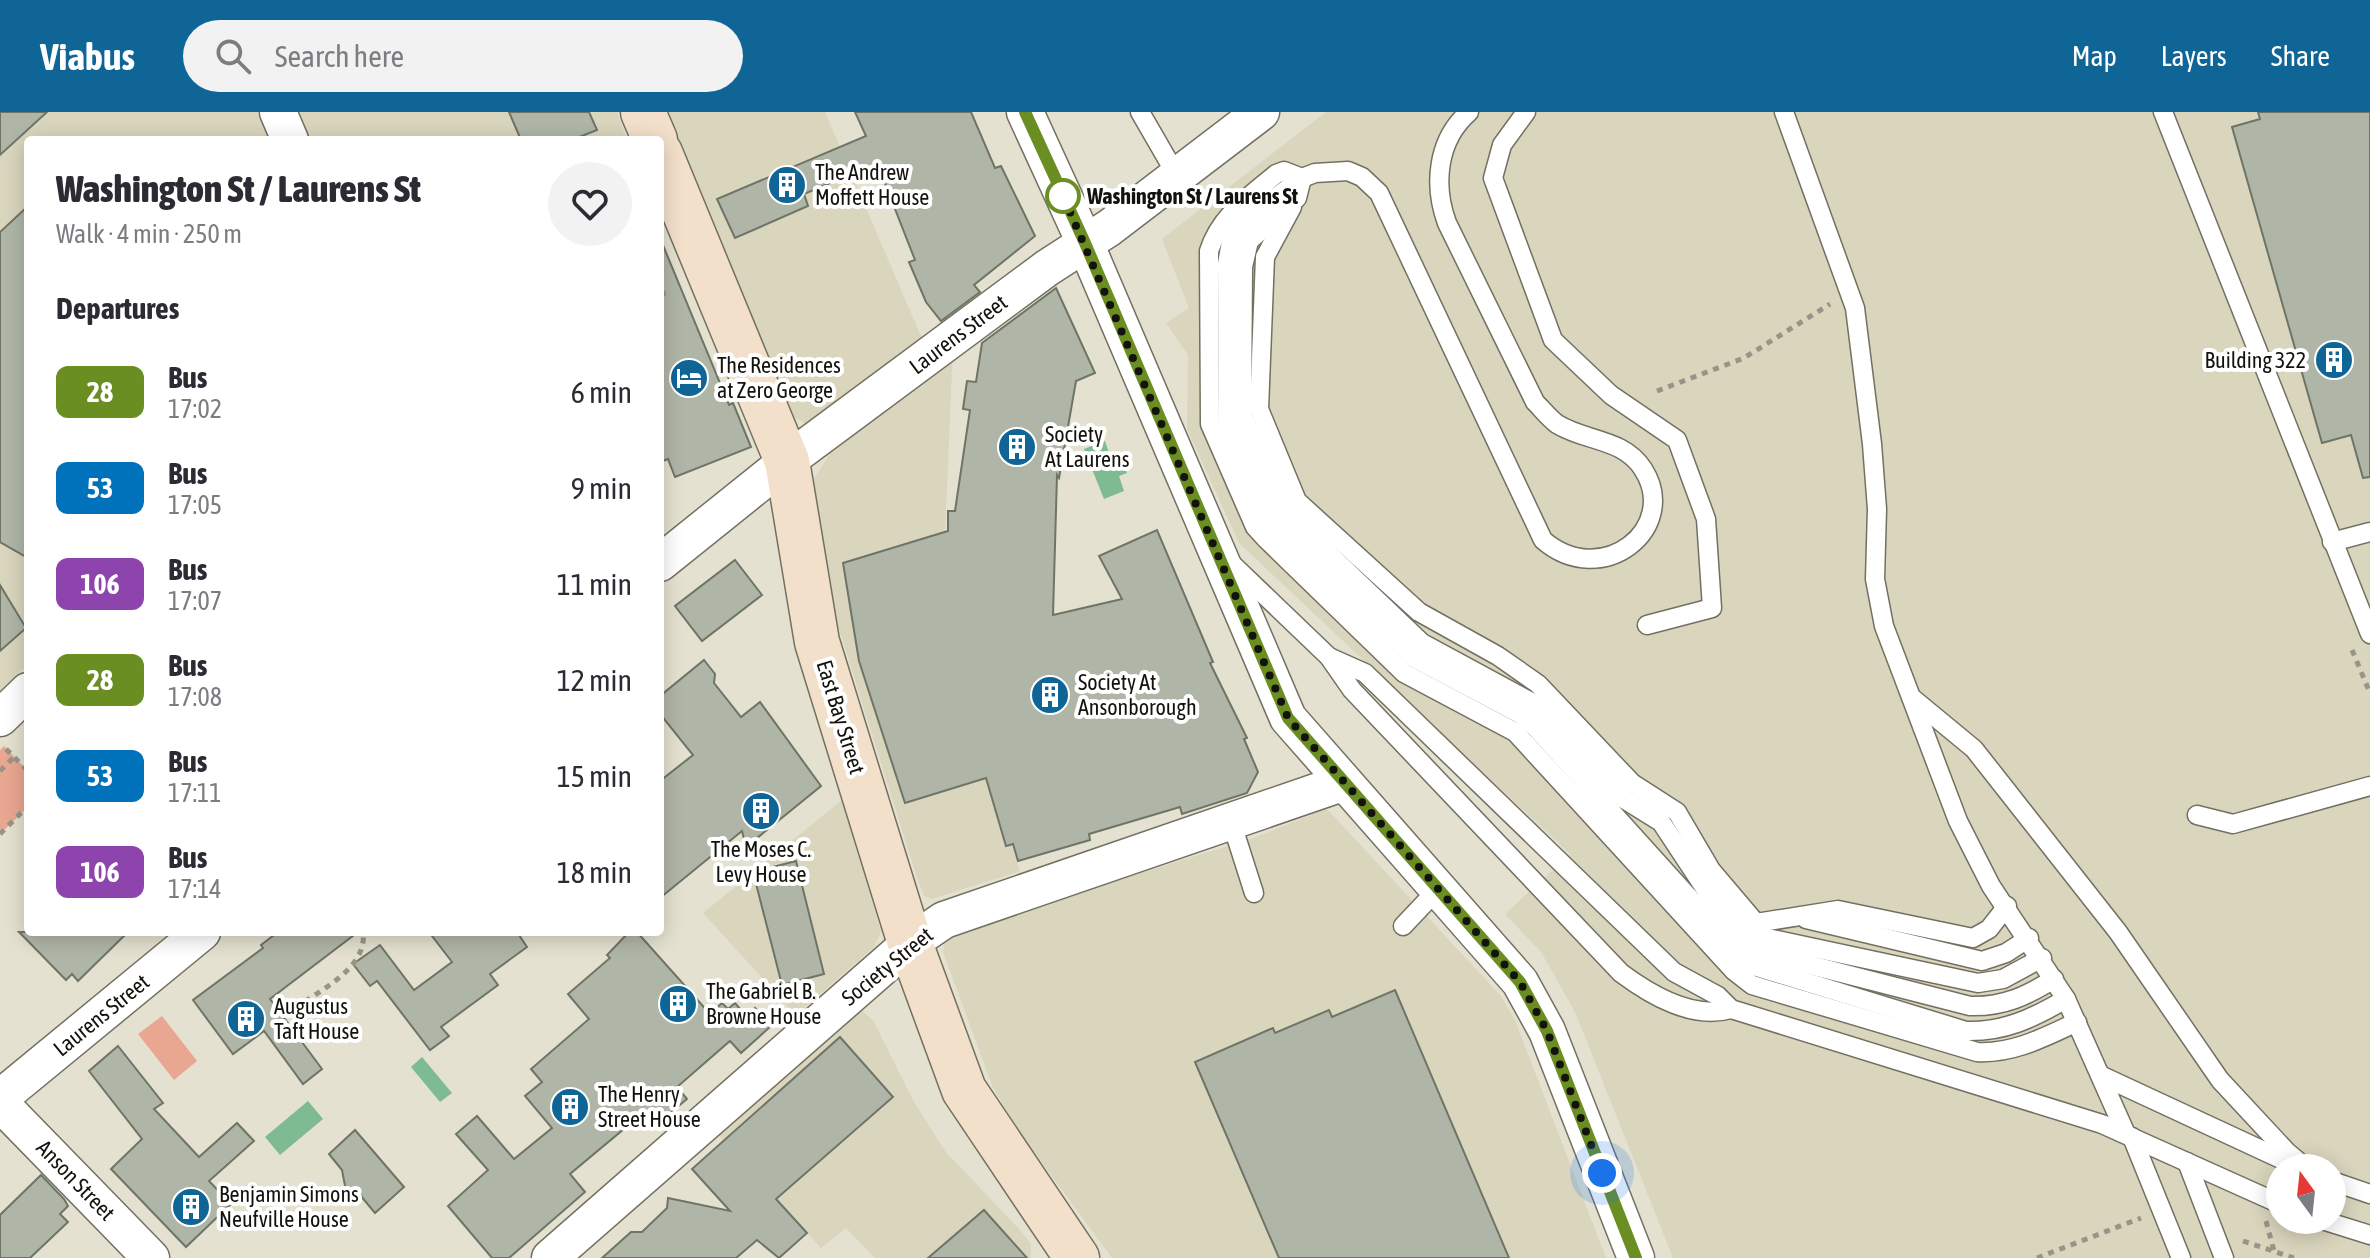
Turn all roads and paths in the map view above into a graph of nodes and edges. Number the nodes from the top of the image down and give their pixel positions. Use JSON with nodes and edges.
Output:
{"nodes":[{"id":1,"x":278,"y":112,"type":"edge"},
{"id":2,"x":643,"y":112,"type":"edge"},
{"id":3,"x":1025,"y":112,"type":"edge"},
{"id":4,"x":1140,"y":112,"type":"edge"},
{"id":5,"x":1261,"y":112,"type":"edge"},
{"id":6,"x":1469,"y":112,"type":"edge"},
{"id":7,"x":1526,"y":112,"type":"edge"},
{"id":8,"x":1784,"y":112,"type":"edge"},
{"id":9,"x":2163,"y":112,"type":"edge"},
{"id":10,"x":288,"y":136,"type":"edge"},
{"id":11,"x":653,"y":136,"type":"edge"},
{"id":12,"x":1177,"y":176,"type":"junction"},
{"id":13,"x":665,"y":178,"type":"edge"},
{"id":14,"x":1302,"y":178,"type":"junction"},
{"id":15,"x":1297,"y":198,"type":"junction"},
{"id":16,"x":1085,"y":243,"type":"junction"},
{"id":17,"x":1848,"y":290,"type":"junction"},
{"id":18,"x":667,"y":292,"type":"dead end"},
{"id":19,"x":664,"y":293,"type":"edge"},
{"id":20,"x":1657,"y":391,"type":"dead end"},
{"id":21,"x":787,"y":461,"type":"junction"},
{"id":22,"x":2370,"y":532,"type":"edge"},
{"id":23,"x":2332,"y":542,"type":"junction"},
{"id":24,"x":1211,"y":543,"type":"junction"},
{"id":25,"x":664,"y":560,"type":"edge"},
{"id":26,"x":1647,"y":625,"type":"dead end"},
{"id":27,"x":2370,"y":634,"type":"edge"},
{"id":28,"x":1329,"y":657,"type":"junction"},
{"id":29,"x":24,"y":697,"type":"edge"},
{"id":30,"x":1911,"y":697,"type":"junction"},
{"id":31,"x":2,"y":732,"type":"edge"},
{"id":32,"x":14,"y":757,"type":"junction"},
{"id":33,"x":24,"y":767,"type":"edge"},
{"id":34,"x":0,"y":771,"type":"edge"},
{"id":35,"x":1342,"y":783,"type":"junction"},
{"id":36,"x":2370,"y":786,"type":"edge"},
{"id":37,"x":24,"y":810,"type":"edge"},
{"id":38,"x":2197,"y":815,"type":"dead end"},
{"id":39,"x":1231,"y":821,"type":"junction"},
{"id":40,"x":0,"y":834,"type":"edge"},
{"id":41,"x":1439,"y":888,"type":"junction"},
{"id":42,"x":1254,"y":893,"type":"dead end"},
{"id":43,"x":2007,"y":906,"type":"junction"},
{"id":44,"x":1795,"y":917,"type":"junction"},
{"id":45,"x":1403,"y":926,"type":"dead end"},
{"id":46,"x":197,"y":936,"type":"edge"},
{"id":47,"x":364,"y":936,"type":"edge"},
{"id":48,"x":2029,"y":938,"type":"junction"},
{"id":49,"x":910,"y":943,"type":"junction"},
{"id":50,"x":1721,"y":956,"type":"junction"},
{"id":51,"x":2042,"y":958,"type":"junction"},
{"id":52,"x":2054,"y":979,"type":"junction"},
{"id":53,"x":2066,"y":999,"type":"junction"},
{"id":54,"x":295,"y":1008,"type":"dead end"},
{"id":55,"x":1731,"y":1009,"type":"junction"},
{"id":56,"x":2077,"y":1022,"type":"junction"},
{"id":57,"x":2100,"y":1075,"type":"junction"},
{"id":58,"x":0,"y":1100,"type":"edge"},
{"id":59,"x":2129,"y":1136,"type":"junction"},
{"id":60,"x":2272,"y":1154,"type":"edge"},
{"id":61,"x":2290,"y":1154,"type":"edge"},
{"id":62,"x":2187,"y":1162,"type":"junction"},
{"id":63,"x":2346,"y":1186,"type":"edge"},
{"id":64,"x":2370,"y":1194,"type":"edge"},
{"id":65,"x":2259,"y":1196,"type":"junction"},
{"id":66,"x":2266,"y":1199,"type":"edge"},
{"id":67,"x":2346,"y":1228,"type":"edge"},
{"id":68,"x":2370,"y":1235,"type":"edge"},
{"id":69,"x":2274,"y":1251,"type":"dead end"},
{"id":70,"x":1071,"y":1256,"type":"edge"},
{"id":71,"x":151,"y":1258,"type":"edge"},
{"id":72,"x":550,"y":1258,"type":"edge"},
{"id":73,"x":1636,"y":1258,"type":"edge"},
{"id":74,"x":2181,"y":1258,"type":"edge"},
{"id":75,"x":2224,"y":1258,"type":"edge"}],
"edges":[{"from":1,"to":10,"type":"street"},
{"from":2,"to":11,"type":"street"},
{"from":3,"to":16,"type":"street"},
{"from":4,"to":12,"type":"lane"},
{"from":5,"to":12,"type":"street","name":"Laurens Street"},
{"from":6,"to":14,"type":"lane"},
{"from":7,"to":26,"type":"lane"},
{"from":8,"to":17,"type":"lane"},
{"from":9,"to":23,"type":"lane"},
{"from":12,"to":16,"type":"street","name":"Laurens Street"},
{"from":13,"to":21,"type":"street","name":"East Bay Street"},
{"from":14,"to":15,"type":"lane"},
{"from":14,"to":50,"type":"lane"},
{"from":14,"to":52,"type":"lane"},
{"from":15,"to":44,"type":"lane"},
{"from":15,"to":51,"type":"lane"},
{"from":16,"to":21,"type":"street","name":"Laurens Street"},
{"from":16,"to":24,"type":"street"},
{"from":17,"to":20,"type":"path"},
{"from":17,"to":30,"type":"lane"},
{"from":18,"to":19,"type":"path"},
{"from":21,"to":25,"type":"street","name":"Laurens Street"},
{"from":21,"to":49,"type":"street","name":"East Bay Street"},
{"from":22,"to":23,"type":"lane"},
{"from":23,"to":27,"type":"lane"},
{"from":24,"to":28,"type":"lane"},
{"from":24,"to":35,"type":"street"},
{"from":28,"to":55,"type":"lane"},
{"from":28,"to":55,"type":"lane"},
{"from":29,"to":31,"type":"street"},
{"from":30,"to":43,"type":"lane"},
{"from":30,"to":61,"type":"lane"},
{"from":31,"to":32,"type":"path"},
{"from":32,"to":33,"type":"path"},
{"from":32,"to":34,"type":"path"},
{"from":35,"to":39,"type":"street","name":"Society Street"},
{"from":35,"to":41,"type":"street"},
{"from":36,"to":38,"type":"lane"},
{"from":37,"to":40,"type":"path"},
{"from":39,"to":42,"type":"lane"},
{"from":39,"to":49,"type":"street","name":"Society Street"},
{"from":41,"to":45,"type":"lane"},
{"from":41,"to":73,"type":"street"},
{"from":43,"to":44,"type":"lane"},
{"from":43,"to":48,"type":"lane"},
{"from":44,"to":48,"type":"lane"},
{"from":46,"to":58,"type":"street","name":"Laurens Street"},
{"from":47,"to":54,"type":"path"},
{"from":48,"to":51,"type":"lane"},
{"from":49,"to":70,"type":"street","name":"East Bay Street"},
{"from":49,"to":72,"type":"street","name":"Society Street"},
{"from":50,"to":53,"type":"lane"},
{"from":50,"to":56,"type":"lane"},
{"from":51,"to":52,"type":"lane"},
{"from":52,"to":53,"type":"lane"},
{"from":53,"to":56,"type":"lane"},
{"from":55,"to":59,"type":"lane"},
{"from":56,"to":57,"type":"lane"},
{"from":57,"to":59,"type":"lane"},
{"from":57,"to":60,"type":"lane"},
{"from":58,"to":71,"type":"street","name":"Anson Street"},
{"from":59,"to":62,"type":"lane"},
{"from":59,"to":74,"type":"lane"},
{"from":62,"to":65,"type":"lane"},
{"from":62,"to":75,"type":"lane"},
{"from":63,"to":64,"type":"lane"},
{"from":65,"to":66,"type":"lane"},
{"from":65,"to":69,"type":"path"},
{"from":67,"to":68,"type":"lane"}]}
